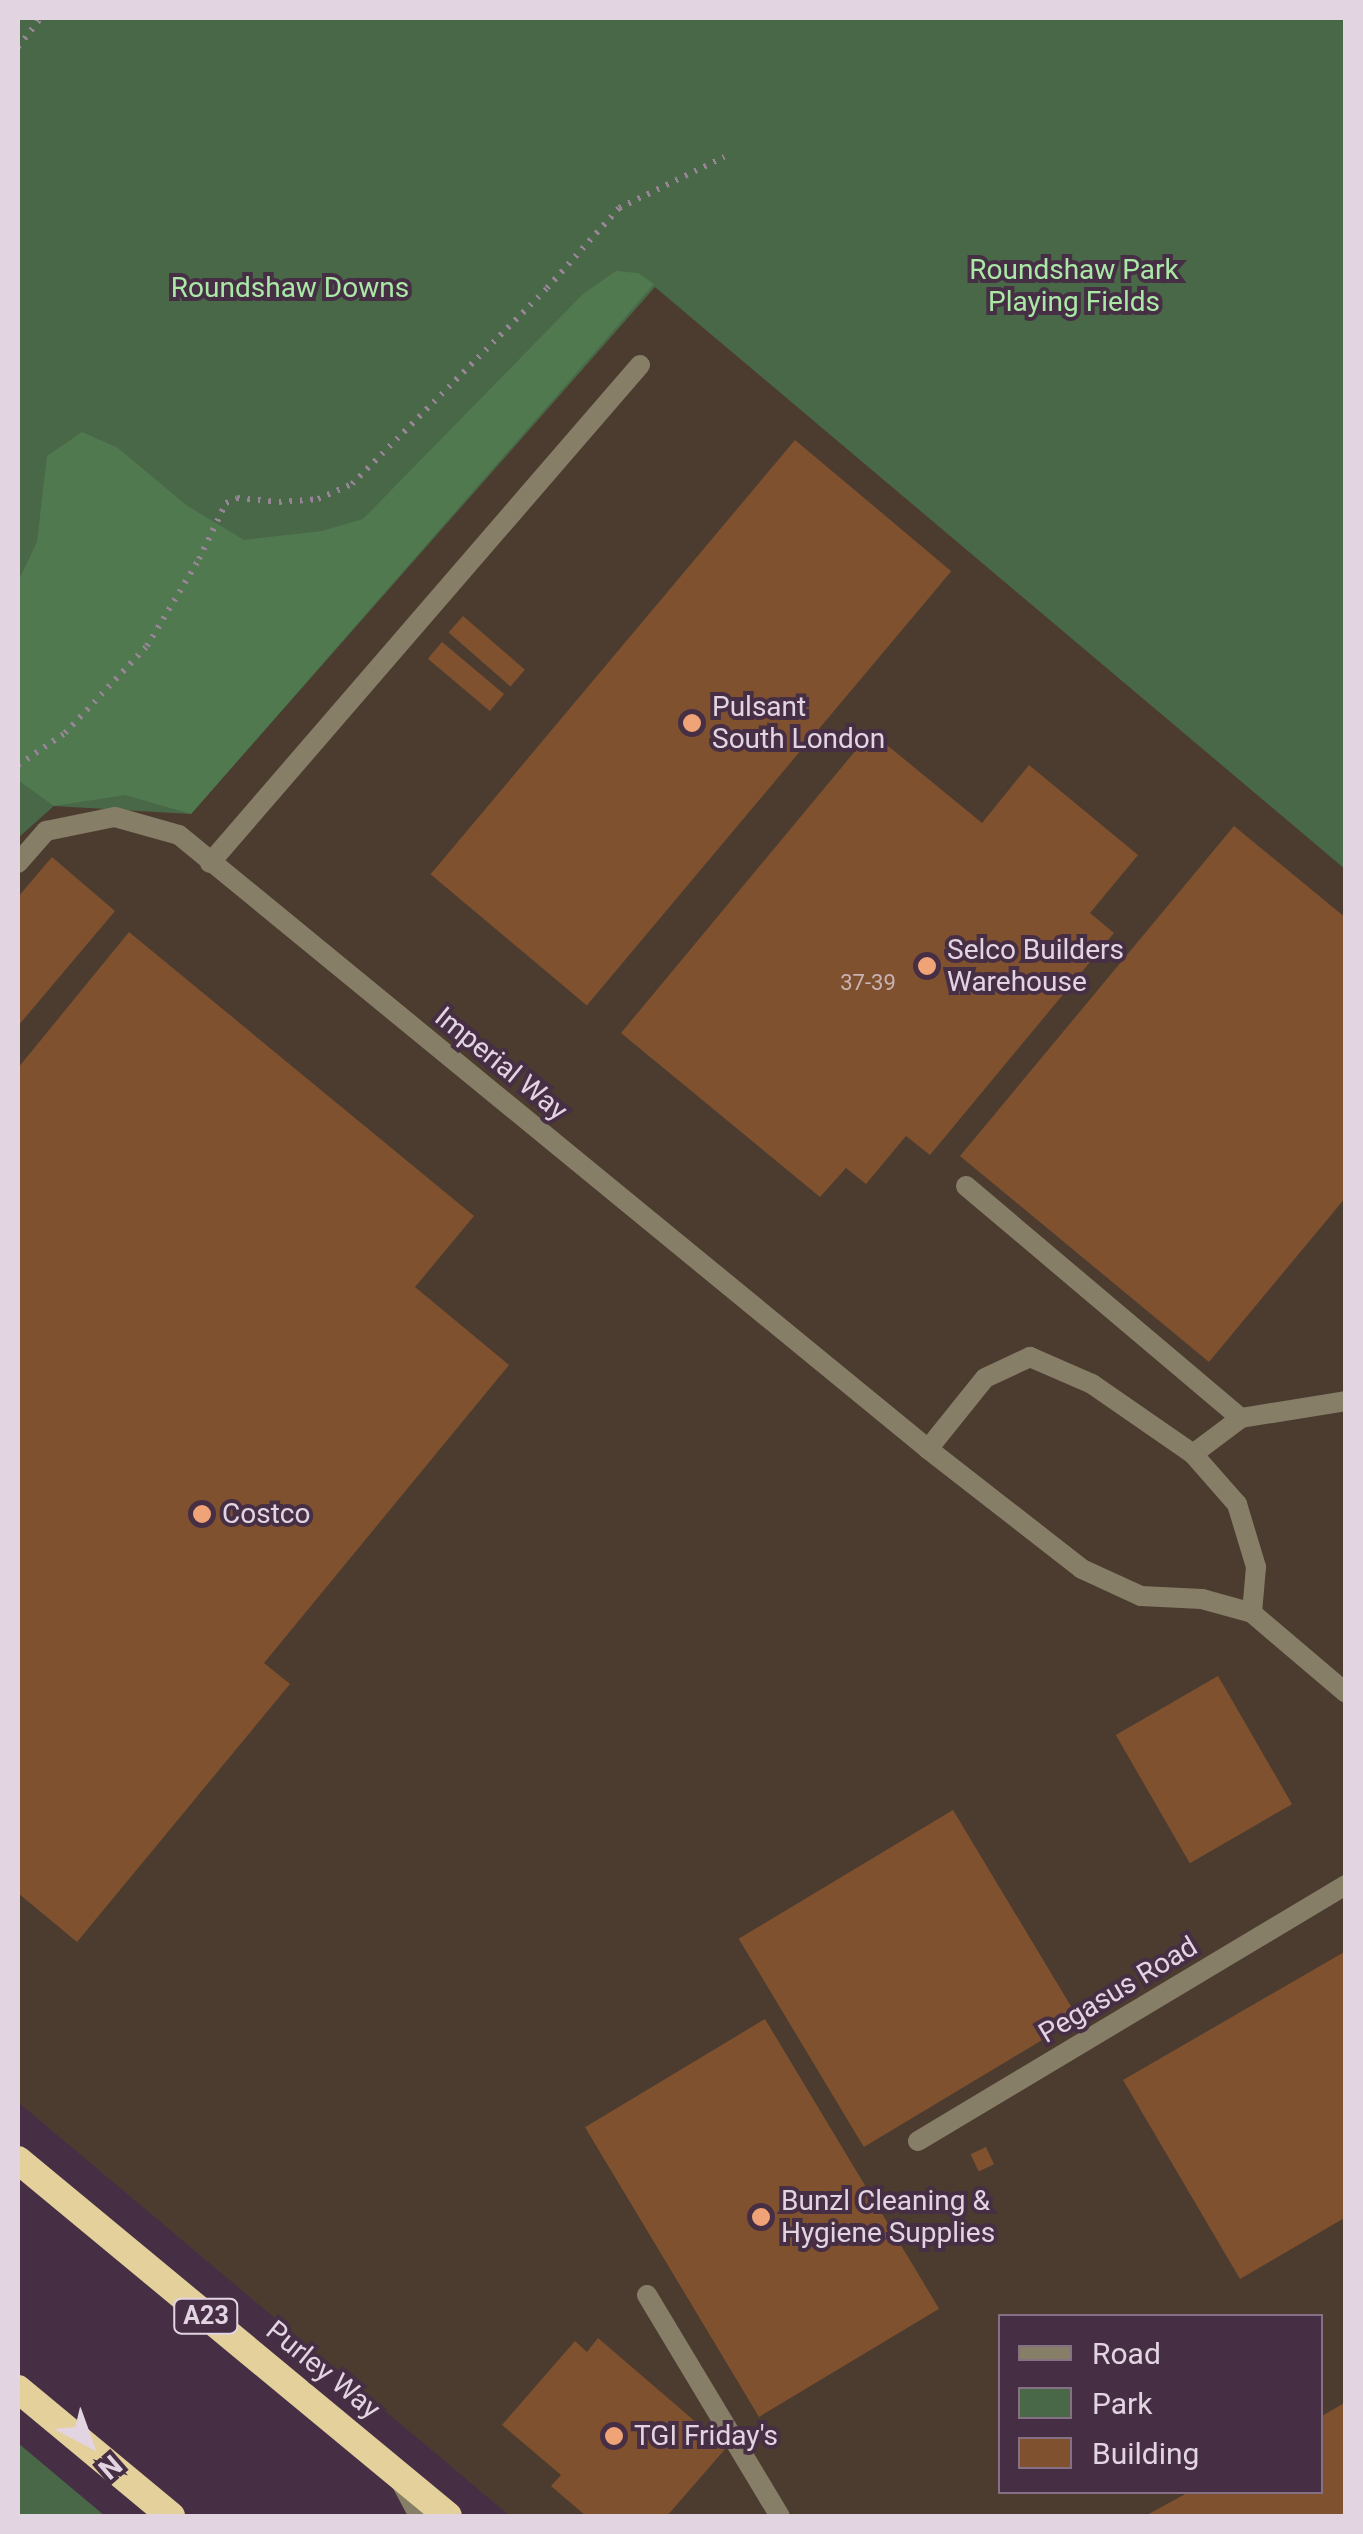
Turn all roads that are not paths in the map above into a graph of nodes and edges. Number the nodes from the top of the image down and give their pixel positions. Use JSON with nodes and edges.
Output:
{"nodes":[{"id":1,"x":640,"y":365,"type":"dead end"},
{"id":2,"x":18,"y":863,"type":"edge"},
{"id":3,"x":210,"y":863,"type":"junction"},
{"id":4,"x":966,"y":1186,"type":"dead end"},
{"id":5,"x":1346,"y":1401,"type":"edge"},
{"id":6,"x":1240,"y":1418,"type":"junction"},
{"id":7,"x":928,"y":1449,"type":"junction"},
{"id":8,"x":1193,"y":1454,"type":"junction"},
{"id":9,"x":1252,"y":1613,"type":"junction"},
{"id":10,"x":1346,"y":1693,"type":"edge"},
{"id":11,"x":1346,"y":1885,"type":"edge"},
{"id":12,"x":918,"y":2142,"type":"dead end"},
{"id":13,"x":18,"y":2160,"type":"edge"},
{"id":14,"x":647,"y":2295,"type":"dead end"},
{"id":15,"x":18,"y":2389,"type":"edge"},
{"id":16,"x":395,"y":2472,"type":"junction"},
{"id":17,"x":171,"y":2516,"type":"edge"},
{"id":18,"x":419,"y":2516,"type":"edge"},
{"id":19,"x":448,"y":2516,"type":"edge"},
{"id":20,"x":780,"y":2516,"type":"edge"}],
"edges":[{"from":1,"to":3,"type":"street"},
{"from":2,"to":3,"type":"street","name":"Imperial Way"},
{"from":3,"to":7,"type":"street","name":"Imperial Way"},
{"from":4,"to":6,"type":"street"},
{"from":5,"to":6,"type":"street"},
{"from":6,"to":8,"type":"street"},
{"from":7,"to":8,"type":"street"},
{"from":7,"to":9,"type":"street","name":"Imperial Way"},
{"from":8,"to":9,"type":"street"},
{"from":9,"to":10,"type":"street","name":"Imperial Way"},
{"from":11,"to":12,"type":"street","name":"Pegasus Road"},
{"from":13,"to":16,"type":"highway","name":"Purley Way","number":"A23"},
{"from":14,"to":20,"type":"street"},
{"from":15,"to":17,"type":"highway"},
{"from":16,"to":18,"type":"street"},
{"from":16,"to":19,"type":"highway","name":"Purley Way","number":"A23"}]}
